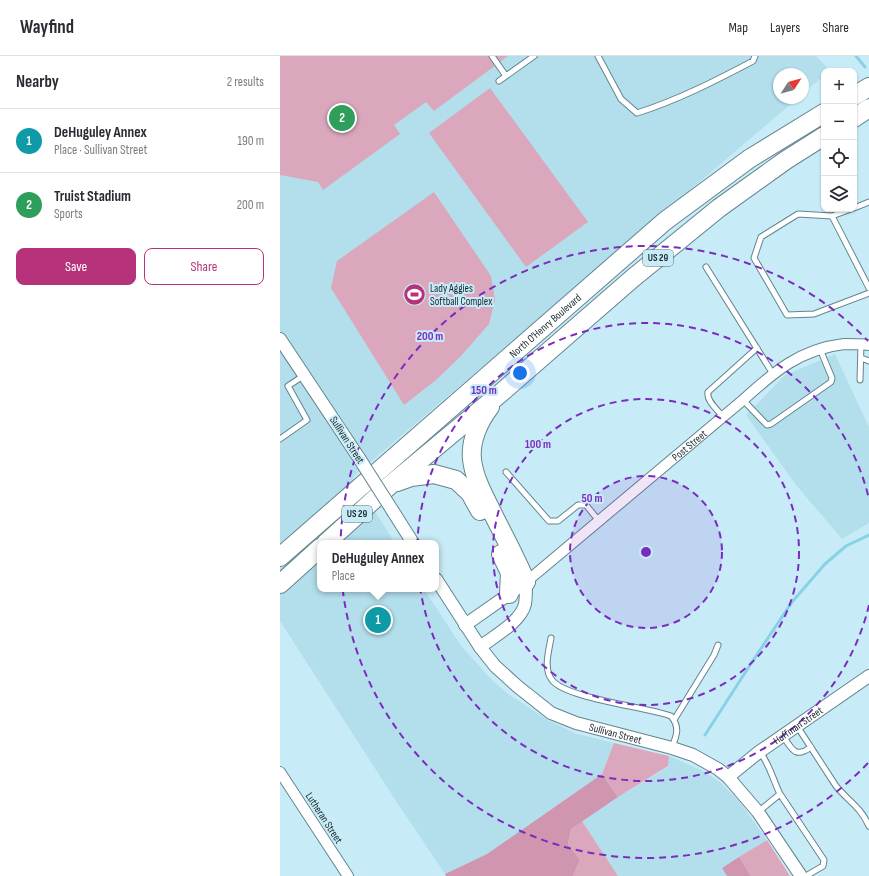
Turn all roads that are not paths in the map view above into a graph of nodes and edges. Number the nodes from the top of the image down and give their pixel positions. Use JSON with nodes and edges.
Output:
{"nodes":[{"id":1,"x":492,"y":56,"type":"edge"},
{"id":2,"x":534,"y":56,"type":"edge"},
{"id":3,"x":598,"y":56,"type":"edge"},
{"id":4,"x":755,"y":56,"type":"edge"},
{"id":5,"x":506,"y":76,"type":"junction"},
{"id":6,"x":499,"y":81,"type":"dead end"},
{"id":7,"x":869,"y":87,"type":"edge"},
{"id":8,"x":857,"y":94,"type":"edge"},
{"id":9,"x":869,"y":108,"type":"edge"},
{"id":10,"x":821,"y":115,"type":"edge"},
{"id":11,"x":857,"y":116,"type":"edge"},
{"id":12,"x":821,"y":138,"type":"edge"},
{"id":13,"x":869,"y":202,"type":"edge"},
{"id":14,"x":857,"y":207,"type":"edge"},
{"id":15,"x":843,"y":212,"type":"edge"},
{"id":16,"x":832,"y":216,"type":"junction"},
{"id":17,"x":706,"y":267,"type":"dead end"},
{"id":18,"x":869,"y":288,"type":"edge"},
{"id":19,"x":869,"y":293,"type":"edge"},
{"id":20,"x":280,"y":339,"type":"edge"},
{"id":21,"x":865,"y":344,"type":"edge"},
{"id":22,"x":758,"y":348,"type":"junction"},
{"id":23,"x":820,"y":349,"type":"junction"},
{"id":24,"x":861,"y":358,"type":"junction"},
{"id":25,"x":869,"y":361,"type":"edge"},
{"id":26,"x":773,"y":374,"type":"junction"},
{"id":27,"x":304,"y":375,"type":"junction"},
{"id":28,"x":860,"y":380,"type":"dead end"},
{"id":29,"x":502,"y":392,"type":"junction"},
{"id":30,"x":743,"y":400,"type":"junction"},
{"id":31,"x":724,"y":416,"type":"junction"},
{"id":32,"x":280,"y":439,"type":"edge"},
{"id":33,"x":506,"y":472,"type":"dead end"},
{"id":34,"x":389,"y":486,"type":"junction"},
{"id":35,"x":599,"y":521,"type":"junction"},
{"id":36,"x":329,"y":540,"type":"edge"},
{"id":37,"x":411,"y":540,"type":"edge"},
{"id":38,"x":317,"y":551,"type":"edge"},
{"id":39,"x":280,"y":558,"type":"edge"},
{"id":40,"x":526,"y":582,"type":"junction"},
{"id":41,"x":280,"y":584,"type":"edge"},
{"id":42,"x":439,"y":584,"type":"edge"},
{"id":43,"x":509,"y":594,"type":"junction"},
{"id":44,"x":465,"y":625,"type":"junction"},
{"id":45,"x":551,"y":638,"type":"dead end"},
{"id":46,"x":718,"y":645,"type":"dead end"},
{"id":47,"x":480,"y":647,"type":"junction"},
{"id":48,"x":869,"y":676,"type":"edge"},
{"id":49,"x":674,"y":720,"type":"junction"},
{"id":50,"x":797,"y":726,"type":"junction"},
{"id":51,"x":782,"y":736,"type":"junction"},
{"id":52,"x":811,"y":747,"type":"junction"},
{"id":53,"x":672,"y":748,"type":"junction"},
{"id":54,"x":759,"y":752,"type":"junction"},
{"id":55,"x":280,"y":773,"type":"edge"},
{"id":56,"x":728,"y":777,"type":"junction"},
{"id":57,"x":780,"y":794,"type":"junction"},
{"id":58,"x":758,"y":812,"type":"junction"},
{"id":59,"x":869,"y":826,"type":"edge"},
{"id":60,"x":348,"y":876,"type":"edge"},
{"id":61,"x":801,"y":876,"type":"edge"},
{"id":62,"x":806,"y":876,"type":"edge"}],
"edges":[{"from":1,"to":5,"type":"lane"},
{"from":2,"to":5,"type":"lane"},
{"from":3,"to":4,"type":"lane"},
{"from":5,"to":6,"type":"lane"},
{"from":7,"to":8,"type":"highway"},
{"from":9,"to":11,"type":"highway"},
{"from":10,"to":39,"type":"highway","name":"North O'Henry Boulevard","number":"US 29"},
{"from":12,"to":29,"type":"highway","name":"North O'Henry Boulevard","number":"US 29"},
{"from":13,"to":14,"type":"lane"},
{"from":15,"to":16,"type":"lane"},
{"from":16,"to":18,"type":"lane"},
{"from":16,"to":19,"type":"lane"},
{"from":17,"to":22,"type":"lane"},
{"from":20,"to":27,"type":"street","name":"Sullivan Street"},
{"from":21,"to":23,"type":"street","name":"Post Street"},
{"from":21,"to":24,"type":"lane"},
{"from":22,"to":26,"type":"lane"},
{"from":22,"to":31,"type":"lane"},
{"from":23,"to":26,"type":"street","name":"Post Street"},
{"from":23,"to":30,"type":"lane"},
{"from":24,"to":25,"type":"lane"},
{"from":24,"to":28,"type":"lane"},
{"from":26,"to":30,"type":"street","name":"Post Street"},
{"from":27,"to":32,"type":"lane"},
{"from":27,"to":37,"type":"street","name":"Sullivan Street","bridge":true},
{"from":29,"to":34,"type":"highway","name":"North O'Henry Boulevard","number":"US 29"},
{"from":29,"to":40,"type":"highway"},
{"from":30,"to":31,"type":"street","name":"Post Street"},
{"from":31,"to":35,"type":"street","name":"Post Street"},
{"from":33,"to":35,"type":"lane"},
{"from":34,"to":36,"type":"highway","name":"North O'Henry Boulevard","number":"US 29"},
{"from":34,"to":43,"type":"highway"},
{"from":35,"to":40,"type":"street","name":"Post Street"},
{"from":38,"to":41,"type":"highway"},
{"from":40,"to":43,"type":"street","name":"Post Street"},
{"from":40,"to":47,"type":"street"},
{"from":42,"to":44,"type":"street","name":"Sullivan Street"},
{"from":43,"to":44,"type":"street","name":"Post Street"},
{"from":44,"to":47,"type":"street","name":"Sullivan Street"},
{"from":45,"to":49,"type":"lane"},
{"from":46,"to":49,"type":"lane"},
{"from":47,"to":53,"type":"street","name":"Sullivan Street"},
{"from":48,"to":50,"type":"street","name":"Huffman Street"},
{"from":49,"to":53,"type":"lane"},
{"from":50,"to":51,"type":"street","name":"Huffman Street"},
{"from":50,"to":52,"type":"lane"},
{"from":51,"to":52,"type":"lane"},
{"from":51,"to":54,"type":"street","name":"Huffman Street"},
{"from":52,"to":59,"type":"lane"},
{"from":53,"to":56,"type":"street","name":"Sullivan Street"},
{"from":54,"to":56,"type":"street","name":"Huffman Street"},
{"from":54,"to":57,"type":"lane"},
{"from":55,"to":60,"type":"street","name":"Lutheran Street"},
{"from":56,"to":58,"type":"street","name":"Sullivan Street"},
{"from":57,"to":58,"type":"lane"},
{"from":57,"to":62,"type":"lane"},
{"from":58,"to":61,"type":"street","name":"Sullivan Street"}]}
